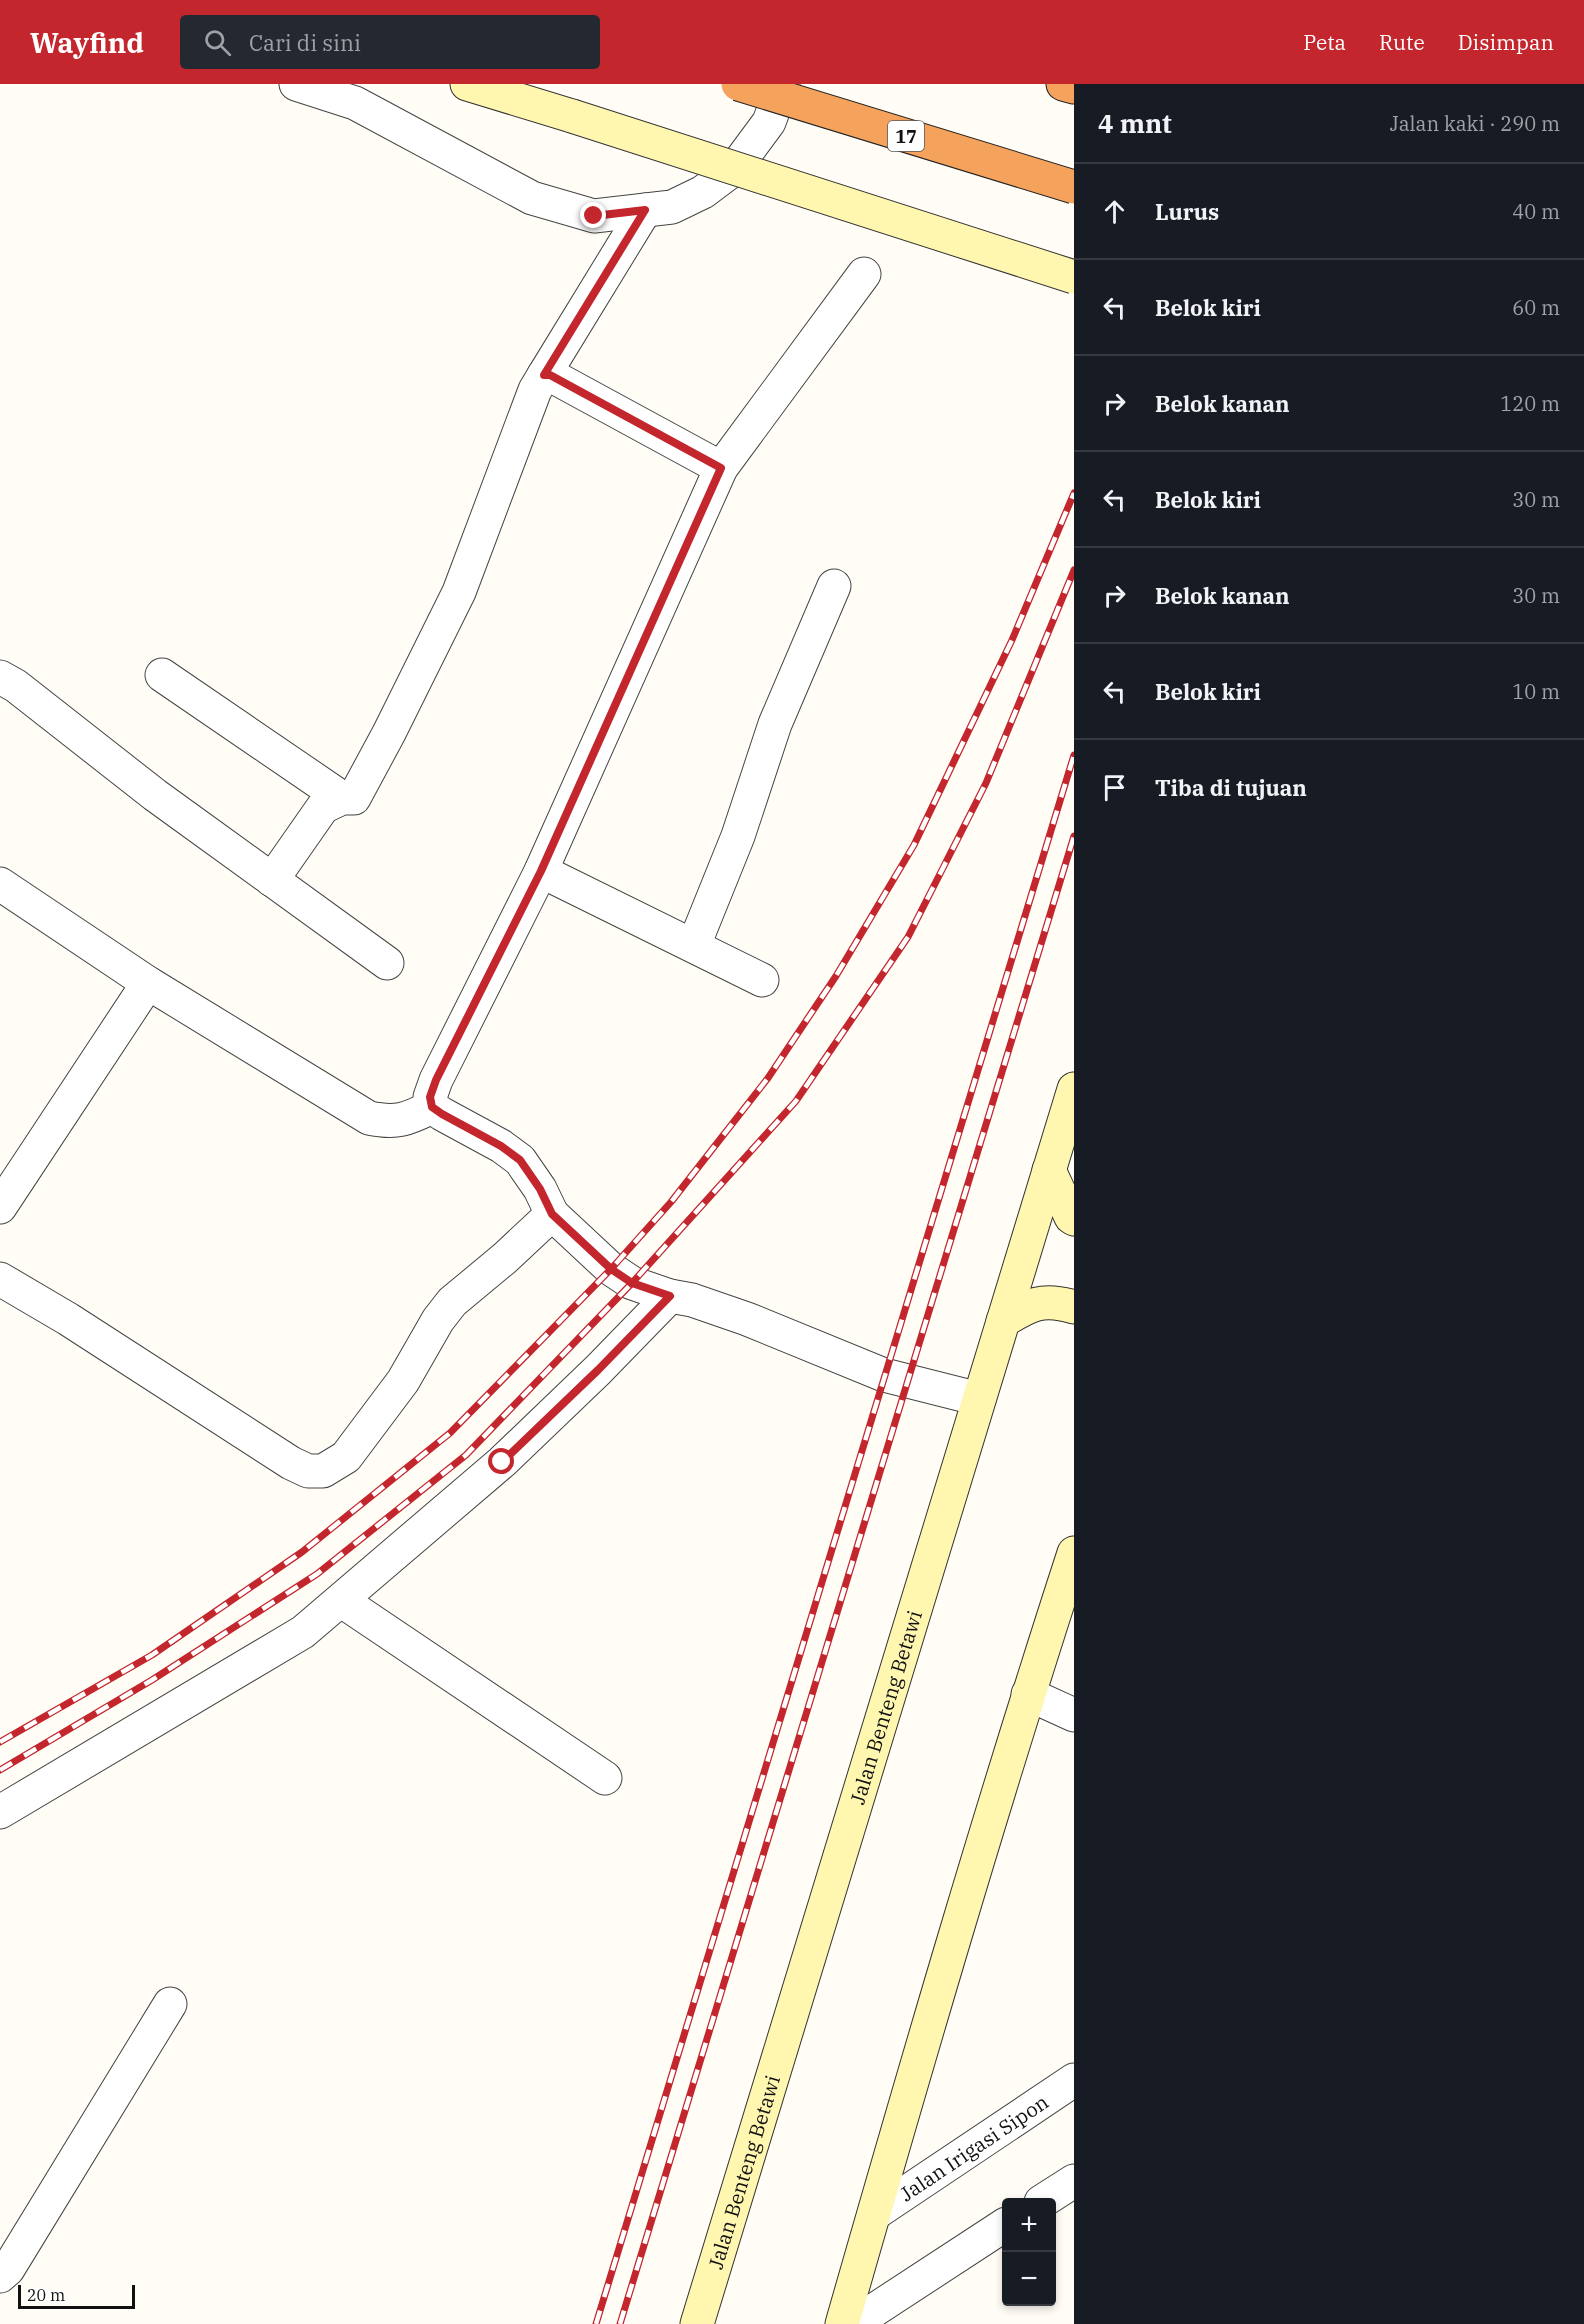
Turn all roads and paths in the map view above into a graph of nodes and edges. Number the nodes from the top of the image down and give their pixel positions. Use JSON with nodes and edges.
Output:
{"nodes":[{"id":1,"x":296,"y":84,"type":"edge"},
{"id":2,"x":468,"y":84,"type":"edge"},
{"id":3,"x":738,"y":84,"type":"edge"},
{"id":4,"x":783,"y":84,"type":"edge"},
{"id":5,"x":1063,"y":84,"type":"edge"},
{"id":6,"x":1074,"y":87,"type":"edge"},
{"id":7,"x":1074,"y":187,"type":"edge"},
{"id":8,"x":645,"y":210,"type":"junction"},
{"id":9,"x":864,"y":274,"type":"dead end"},
{"id":10,"x":1074,"y":277,"type":"edge"},
{"id":11,"x":544,"y":375,"type":"junction"},
{"id":12,"x":721,"y":468,"type":"junction"},
{"id":13,"x":834,"y":586,"type":"dead end"},
{"id":14,"x":162,"y":675,"type":"dead end"},
{"id":15,"x":0,"y":677,"type":"edge"},
{"id":16,"x":342,"y":798,"type":"junction"},
{"id":17,"x":541,"y":871,"type":"junction"},
{"id":18,"x":272,"y":880,"type":"junction"},
{"id":19,"x":0,"y":884,"type":"edge"},
{"id":20,"x":694,"y":945,"type":"junction"},
{"id":21,"x":387,"y":963,"type":"dead end"},
{"id":22,"x":762,"y":980,"type":"dead end"},
{"id":23,"x":148,"y":983,"type":"junction"},
{"id":24,"x":1074,"y":1089,"type":"edge"},
{"id":25,"x":432,"y":1107,"type":"junction"},
{"id":26,"x":1049,"y":1170,"type":"junction"},
{"id":27,"x":0,"y":1207,"type":"edge"},
{"id":28,"x":552,"y":1214,"type":"junction"},
{"id":29,"x":1074,"y":1219,"type":"edge"},
{"id":30,"x":0,"y":1279,"type":"edge"},
{"id":31,"x":670,"y":1296,"type":"junction"},
{"id":32,"x":1074,"y":1307,"type":"edge"},
{"id":33,"x":1003,"y":1321,"type":"junction"},
{"id":34,"x":980,"y":1399,"type":"junction"},
{"id":35,"x":1074,"y":1553,"type":"edge"},
{"id":36,"x":342,"y":1601,"type":"junction"},
{"id":37,"x":1028,"y":1694,"type":"junction"},
{"id":38,"x":1074,"y":1715,"type":"edge"},
{"id":39,"x":605,"y":1778,"type":"dead end"},
{"id":40,"x":0,"y":1812,"type":"edge"},
{"id":41,"x":170,"y":2004,"type":"dead end"},
{"id":42,"x":1074,"y":2080,"type":"edge"},
{"id":43,"x":1074,"y":2181,"type":"edge"},
{"id":44,"x":1047,"y":2198,"type":"edge"},
{"id":45,"x":874,"y":2214,"type":"junction"},
{"id":46,"x":1002,"y":2227,"type":"edge"},
{"id":47,"x":0,"y":2276,"type":"edge"},
{"id":48,"x":697,"y":2324,"type":"edge"},
{"id":49,"x":842,"y":2324,"type":"edge"},
{"id":50,"x":853,"y":2324,"type":"edge"}],
"edges":[{"from":1,"to":8,"type":"street"},
{"from":2,"to":10,"type":"main road","bridge":true},
{"from":3,"to":7,"type":"highway","number":"17","bridge":true},
{"from":4,"to":8,"type":"street"},
{"from":5,"to":6,"type":"highway"},
{"from":8,"to":11,"type":"street"},
{"from":9,"to":12,"type":"street"},
{"from":11,"to":12,"type":"street"},
{"from":11,"to":16,"type":"street"},
{"from":12,"to":17,"type":"street"},
{"from":13,"to":20,"type":"street"},
{"from":14,"to":16,"type":"street"},
{"from":15,"to":18,"type":"street"},
{"from":16,"to":18,"type":"street"},
{"from":17,"to":20,"type":"street"},
{"from":17,"to":25,"type":"street"},
{"from":18,"to":21,"type":"street"},
{"from":19,"to":23,"type":"street"},
{"from":20,"to":22,"type":"street"},
{"from":23,"to":25,"type":"street"},
{"from":23,"to":27,"type":"street"},
{"from":24,"to":26,"type":"main road","name":"Jalan Benteng Betawi"},
{"from":25,"to":28,"type":"street"},
{"from":26,"to":29,"type":"main road"},
{"from":26,"to":33,"type":"main road","name":"Jalan Benteng Betawi"},
{"from":28,"to":30,"type":"street"},
{"from":28,"to":31,"type":"street"},
{"from":31,"to":34,"type":"street"},
{"from":31,"to":36,"type":"street"},
{"from":32,"to":33,"type":"main road"},
{"from":33,"to":34,"type":"main road","name":"Jalan Benteng Betawi"},
{"from":34,"to":48,"type":"main road","name":"Jalan Benteng Betawi"},
{"from":35,"to":37,"type":"main road"},
{"from":36,"to":39,"type":"street"},
{"from":36,"to":40,"type":"street"},
{"from":37,"to":38,"type":"street"},
{"from":37,"to":45,"type":"main road"},
{"from":41,"to":47,"type":"street"},
{"from":42,"to":45,"type":"street","name":"Jalan Irigasi Sipon"},
{"from":43,"to":44,"type":"street"},
{"from":45,"to":49,"type":"main road"},
{"from":46,"to":50,"type":"street"}]}
